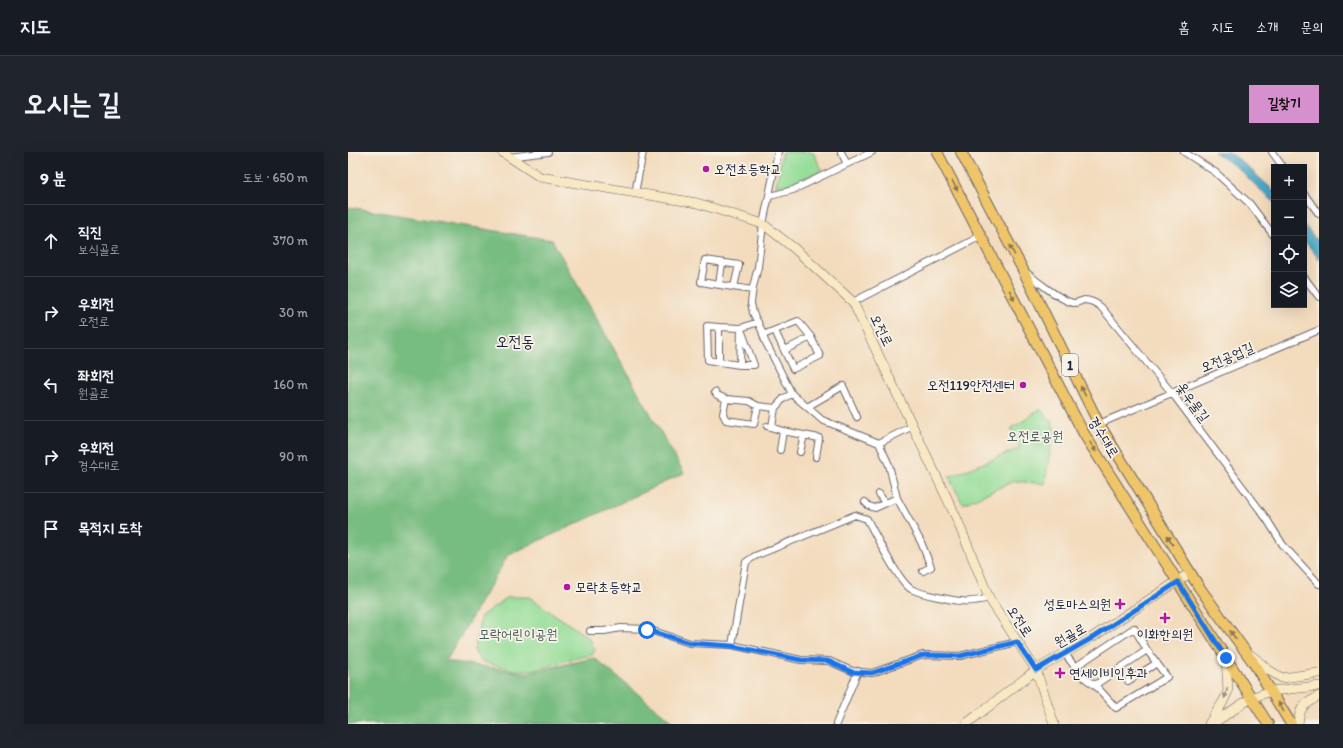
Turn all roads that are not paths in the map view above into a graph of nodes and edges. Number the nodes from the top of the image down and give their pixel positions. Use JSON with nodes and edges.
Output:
{"nodes":[{"id":1,"x":548,"y":152,"type":"edge"},
{"id":2,"x":643,"y":152,"type":"edge"},
{"id":3,"x":778,"y":152,"type":"edge"},
{"id":4,"x":841,"y":152,"type":"edge"},
{"id":5,"x":872,"y":152,"type":"edge"},
{"id":6,"x":936,"y":152,"type":"edge"},
{"id":7,"x":961,"y":152,"type":"edge"},
{"id":8,"x":1184,"y":152,"type":"edge"},
{"id":9,"x":1272,"y":152,"type":"edge"},
{"id":10,"x":505,"y":154,"type":"edge"},
{"id":11,"x":847,"y":164,"type":"junction"},
{"id":12,"x":1281,"y":164,"type":"edge"},
{"id":13,"x":635,"y":193,"type":"junction"},
{"id":14,"x":770,"y":196,"type":"junction"},
{"id":15,"x":1307,"y":198,"type":"edge"},
{"id":16,"x":1319,"y":214,"type":"edge"},
{"id":17,"x":763,"y":224,"type":"junction"},
{"id":18,"x":1271,"y":232,"type":"edge"},
{"id":19,"x":981,"y":236,"type":"junction"},
{"id":20,"x":722,"y":263,"type":"junction"},
{"id":21,"x":1023,"y":270,"type":"junction"},
{"id":22,"x":1307,"y":281,"type":"edge"},
{"id":23,"x":718,"y":285,"type":"junction"},
{"id":24,"x":734,"y":287,"type":"junction"},
{"id":25,"x":752,"y":290,"type":"junction"},
{"id":26,"x":1319,"y":297,"type":"edge"},
{"id":27,"x":853,"y":302,"type":"junction"},
{"id":28,"x":758,"y":322,"type":"junction"},
{"id":29,"x":719,"y":327,"type":"junction"},
{"id":30,"x":741,"y":328,"type":"junction"},
{"id":31,"x":1319,"y":330,"type":"edge"},
{"id":32,"x":775,"y":331,"type":"junction"},
{"id":33,"x":763,"y":335,"type":"junction"},
{"id":34,"x":811,"y":337,"type":"junction"},
{"id":35,"x":785,"y":350,"type":"junction"},
{"id":36,"x":719,"y":362,"type":"junction"},
{"id":37,"x":740,"y":365,"type":"junction"},
{"id":38,"x":715,"y":392,"type":"dead end"},
{"id":39,"x":1172,"y":393,"type":"junction"},
{"id":40,"x":792,"y":394,"type":"junction"},
{"id":41,"x":726,"y":399,"type":"junction"},
{"id":42,"x":758,"y":406,"type":"junction"},
{"id":43,"x":807,"y":407,"type":"junction"},
{"id":44,"x":775,"y":408,"type":"junction"},
{"id":45,"x":857,"y":417,"type":"dead end"},
{"id":46,"x":1099,"y":424,"type":"junction"},
{"id":47,"x":913,"y":426,"type":"junction"},
{"id":48,"x":783,"y":431,"type":"junction"},
{"id":49,"x":804,"y":435,"type":"junction"},
{"id":50,"x":879,"y":443,"type":"junction"},
{"id":51,"x":780,"y":450,"type":"dead end"},
{"id":52,"x":800,"y":452,"type":"dead end"},
{"id":53,"x":816,"y":457,"type":"dead end"},
{"id":54,"x":879,"y":494,"type":"dead end"},
{"id":55,"x":897,"y":498,"type":"junction"},
{"id":56,"x":865,"y":502,"type":"dead end"},
{"id":57,"x":885,"y":503,"type":"junction"},
{"id":58,"x":923,"y":571,"type":"dead end"},
{"id":59,"x":1190,"y":573,"type":"junction"},
{"id":60,"x":1178,"y":582,"type":"junction"},
{"id":61,"x":1319,"y":584,"type":"edge"},
{"id":62,"x":989,"y":598,"type":"junction"},
{"id":63,"x":590,"y":631,"type":"dead end"},
{"id":64,"x":1017,"y":642,"type":"junction"},
{"id":65,"x":732,"y":646,"type":"junction"},
{"id":66,"x":1243,"y":648,"type":"junction"},
{"id":67,"x":1147,"y":650,"type":"junction"},
{"id":68,"x":1065,"y":654,"type":"junction"},
{"id":69,"x":1226,"y":658,"type":"junction"},
{"id":70,"x":1157,"y":663,"type":"junction"},
{"id":71,"x":1075,"y":667,"type":"junction"},
{"id":72,"x":1036,"y":670,"type":"junction"},
{"id":73,"x":858,"y":671,"type":"junction"},
{"id":74,"x":1319,"y":673,"type":"edge"},
{"id":75,"x":1319,"y":680,"type":"edge"},
{"id":76,"x":1128,"y":681,"type":"dead end"},
{"id":77,"x":1094,"y":685,"type":"junction"},
{"id":78,"x":1315,"y":686,"type":"edge"},
{"id":79,"x":1271,"y":691,"type":"junction"},
{"id":80,"x":1319,"y":696,"type":"edge"},
{"id":81,"x":1251,"y":698,"type":"junction"},
{"id":82,"x":836,"y":724,"type":"edge"},
{"id":83,"x":966,"y":724,"type":"edge"},
{"id":84,"x":1054,"y":724,"type":"edge"},
{"id":85,"x":1210,"y":724,"type":"edge"},
{"id":86,"x":1268,"y":724,"type":"edge"},
{"id":87,"x":1291,"y":724,"type":"edge"},
{"id":88,"x":1298,"y":724,"type":"edge"}],
"edges":[{"from":1,"to":10,"type":"street"},
{"from":2,"to":13,"type":"street"},
{"from":3,"to":14,"type":"street"},
{"from":4,"to":11,"type":"street"},
{"from":5,"to":11,"type":"street"},
{"from":6,"to":19,"type":"main road","name":"경수대로","number":"1","one_way":true},
{"from":21,"to":7,"type":"main road","name":"경수대로","number":"1","one_way":true},
{"from":8,"to":18,"type":"street"},
{"from":9,"to":12,"type":"street"},
{"from":10,"to":13,"type":"street","name":"오전로"},
{"from":11,"to":14,"type":"street"},
{"from":13,"to":17,"type":"street","name":"오전로"},
{"from":14,"to":17,"type":"street"},
{"from":15,"to":16,"type":"street"},
{"from":17,"to":25,"type":"street"},
{"from":17,"to":27,"type":"street","name":"오전로"},
{"from":19,"to":27,"type":"street"},
{"from":19,"to":60,"type":"main road","name":"경수대로","number":"1","one_way":true},
{"from":20,"to":23,"type":"street"},
{"from":20,"to":23,"type":"street"},
{"from":20,"to":24,"type":"street"},
{"from":21,"to":39,"type":"street","name":"옻우물길"},
{"from":46,"to":21,"type":"main road","name":"경수대로","number":"1","one_way":true},
{"from":22,"to":26,"type":"street"},
{"from":23,"to":24,"type":"street"},
{"from":24,"to":25,"type":"street"},
{"from":25,"to":28,"type":"street"},
{"from":27,"to":47,"type":"street","name":"오전로"},
{"from":28,"to":30,"type":"street"},
{"from":28,"to":33,"type":"street"},
{"from":29,"to":30,"type":"street"},
{"from":29,"to":36,"type":"street"},
{"from":29,"to":36,"type":"street"},
{"from":30,"to":37,"type":"street"},
{"from":30,"to":37,"type":"street"},
{"from":31,"to":39,"type":"street","name":"오전공업길"},
{"from":32,"to":33,"type":"street"},
{"from":32,"to":34,"type":"street"},
{"from":32,"to":35,"type":"street"},
{"from":33,"to":40,"type":"street"},
{"from":34,"to":35,"type":"street"},
{"from":34,"to":35,"type":"street"},
{"from":36,"to":37,"type":"street"},
{"from":38,"to":41,"type":"street"},
{"from":39,"to":46,"type":"street","name":"오전공업길"},
{"from":39,"to":61,"type":"street","name":"옻우물길"},
{"from":40,"to":43,"type":"street"},
{"from":40,"to":44,"type":"street"},
{"from":41,"to":42,"type":"street"},
{"from":41,"to":42,"type":"street"},
{"from":42,"to":44,"type":"street"},
{"from":43,"to":45,"type":"street"},
{"from":43,"to":50,"type":"street"},
{"from":44,"to":48,"type":"street"},
{"from":59,"to":46,"type":"main road","name":"경수대로","number":"1","one_way":true},
{"from":47,"to":50,"type":"street"},
{"from":47,"to":62,"type":"street","name":"오전로"},
{"from":48,"to":49,"type":"street"},
{"from":48,"to":51,"type":"street"},
{"from":49,"to":52,"type":"street"},
{"from":49,"to":53,"type":"street"},
{"from":50,"to":55,"type":"street"},
{"from":54,"to":57,"type":"street"},
{"from":55,"to":57,"type":"street"},
{"from":55,"to":58,"type":"street"},
{"from":56,"to":57,"type":"street"},
{"from":59,"to":60,"type":"street","name":"원골로"},
{"from":66,"to":59,"type":"main road","name":"경수대로","number":"1","one_way":true},
{"from":60,"to":68,"type":"street","name":"원골로"},
{"from":60,"to":69,"type":"main road","name":"경수대로","number":"1"},
{"from":62,"to":64,"type":"street","name":"오전로"},
{"from":62,"to":65,"type":"street"},
{"from":63,"to":65,"type":"street"},
{"from":64,"to":72,"type":"street","name":"오전로"},
{"from":64,"to":73,"type":"street"},
{"from":65,"to":73,"type":"street"},
{"from":66,"to":74,"type":"street"},
{"from":66,"to":79,"type":"main road","name":"경수대로","number":"1"},
{"from":67,"to":70,"type":"street"},
{"from":67,"to":71,"type":"street"},
{"from":67,"to":77,"type":"street"},
{"from":68,"to":71,"type":"street"},
{"from":68,"to":72,"type":"street","name":"원골로"},
{"from":69,"to":81,"type":"main road","name":"경수대로","number":"1"},
{"from":69,"to":85,"type":"street","one_way":true},
{"from":70,"to":76,"type":"street"},
{"from":70,"to":77,"type":"street"},
{"from":71,"to":77,"type":"street"},
{"from":72,"to":83,"type":"street","name":"원골로"},
{"from":72,"to":84,"type":"street","name":"오전로"},
{"from":73,"to":82,"type":"street"},
{"from":75,"to":78,"type":"street"},
{"from":78,"to":79,"type":"street"},
{"from":79,"to":81,"type":"street"},
{"from":87,"to":79,"type":"main road","name":"경수대로","number":"1","one_way":true},
{"from":80,"to":88,"type":"street"},
{"from":81,"to":85,"type":"street"},
{"from":81,"to":86,"type":"main road","name":"경수대로","number":"1"}]}
